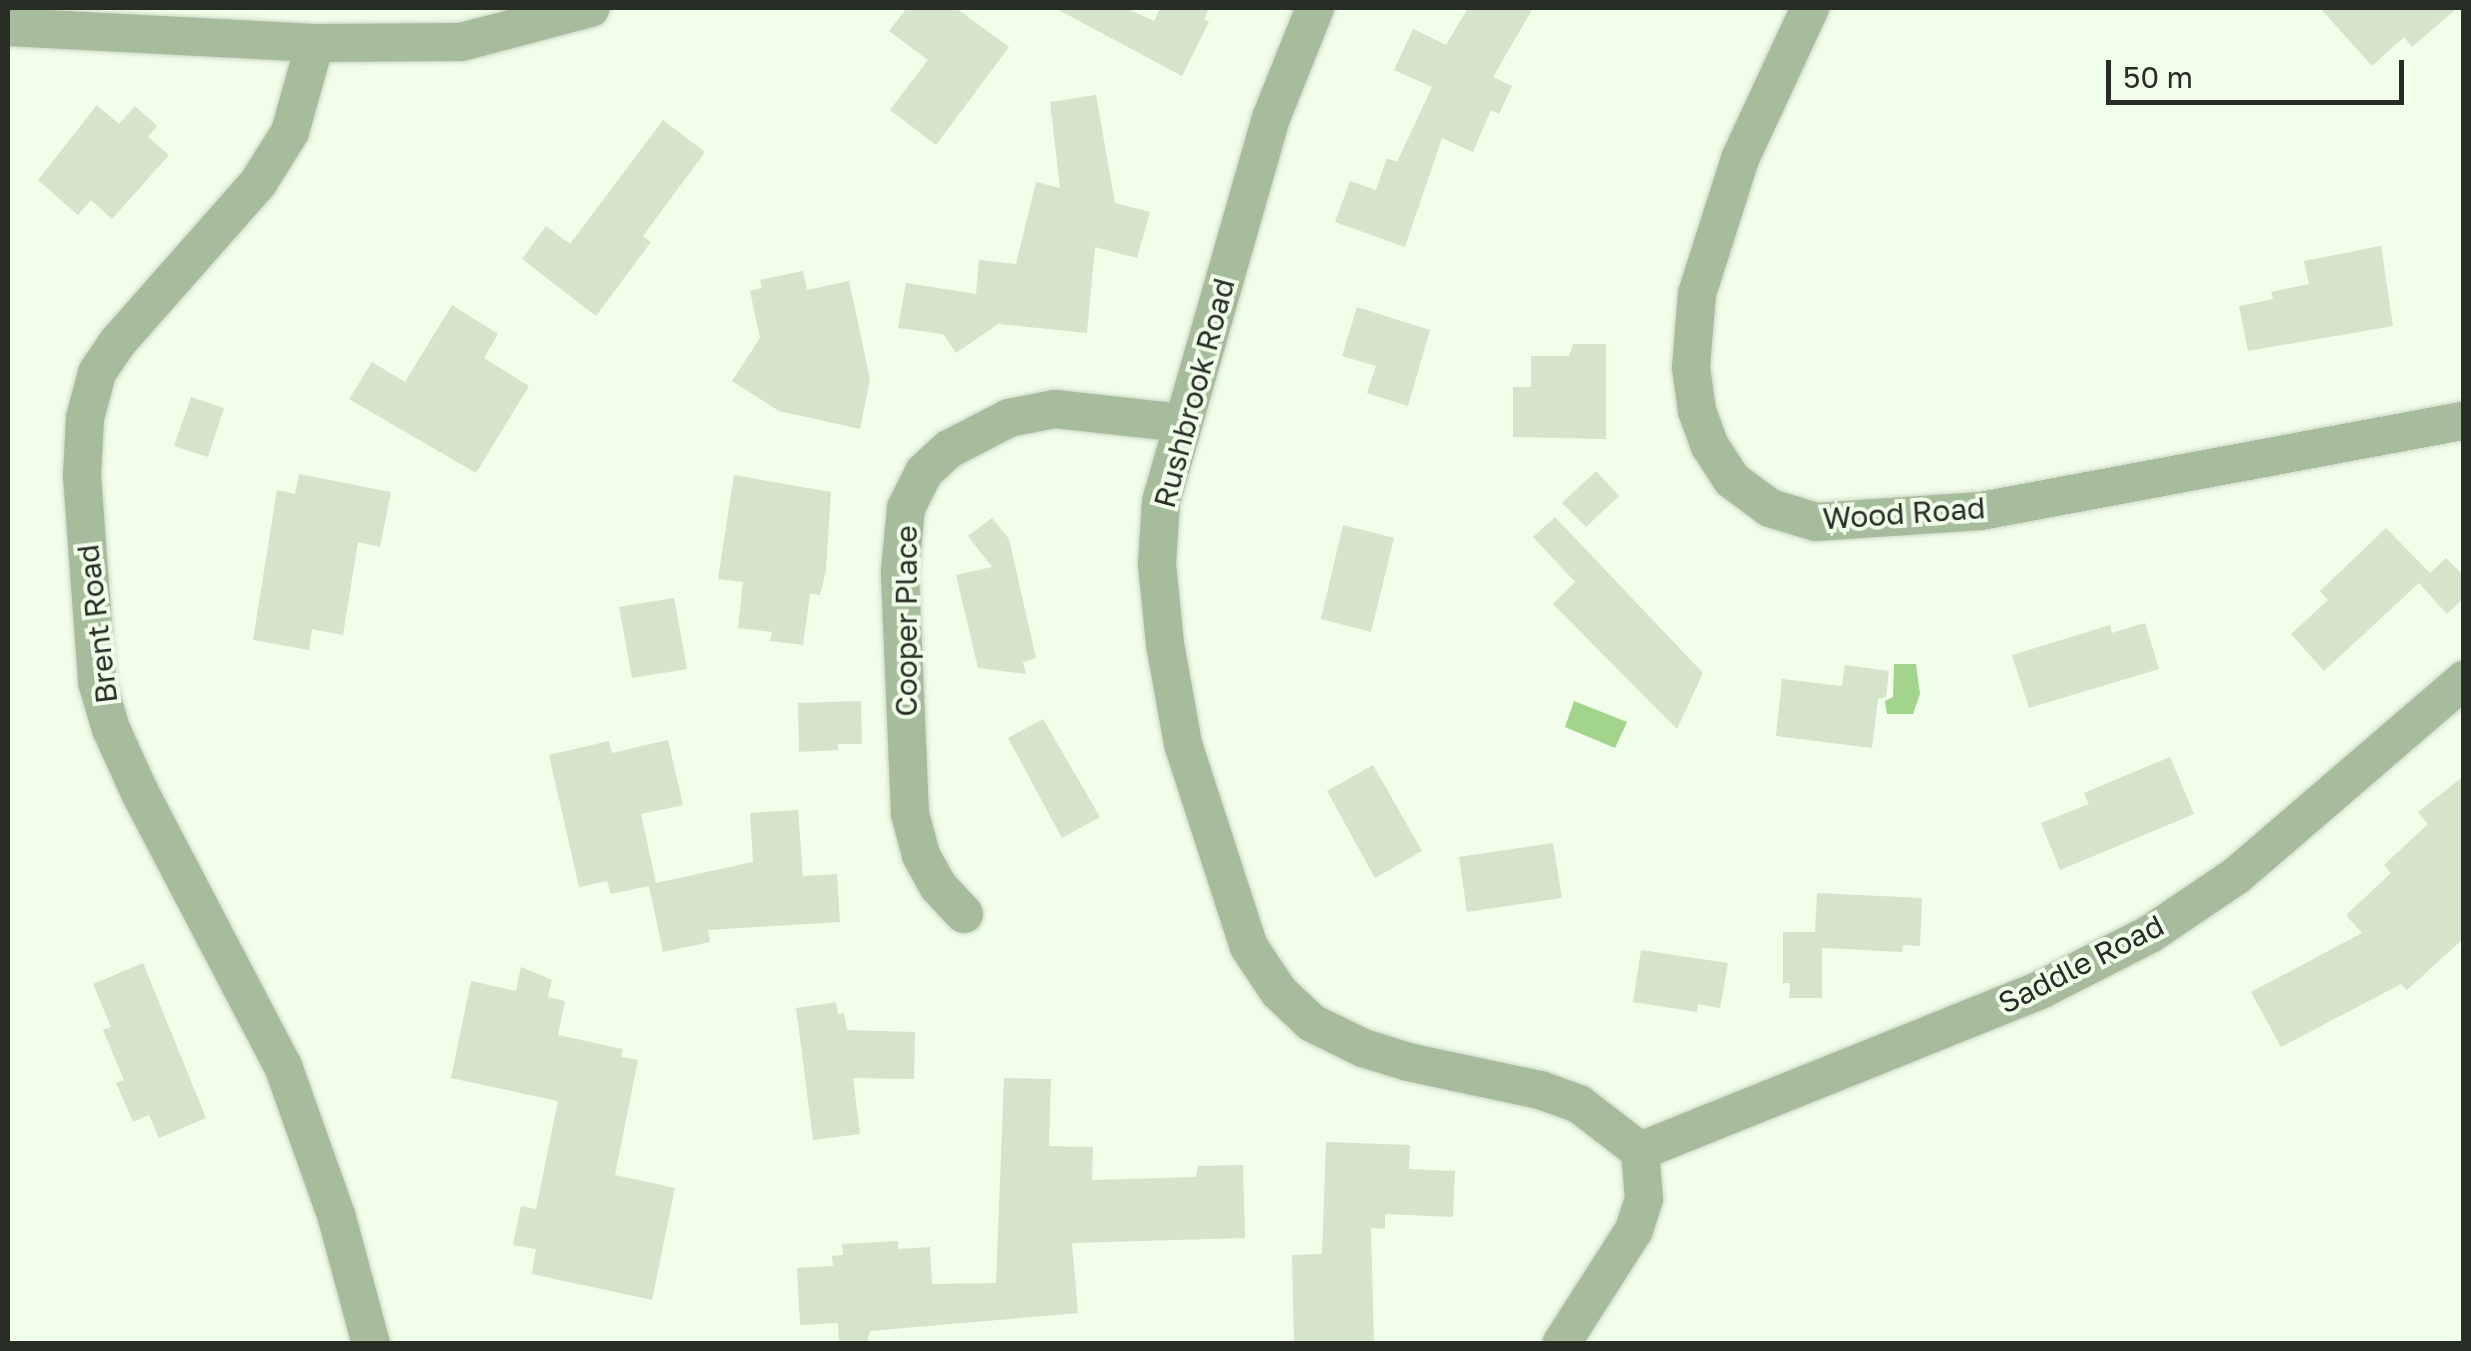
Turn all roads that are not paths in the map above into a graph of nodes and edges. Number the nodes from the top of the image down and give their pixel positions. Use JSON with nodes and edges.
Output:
{"nodes":[{"id":1,"x":591,"y":8,"type":"edge"},
{"id":2,"x":1315,"y":8,"type":"edge"},
{"id":3,"x":1810,"y":8,"type":"edge"},
{"id":4,"x":8,"y":27,"type":"edge"},
{"id":5,"x":316,"y":43,"type":"junction"},
{"id":6,"x":2464,"y":421,"type":"edge"},
{"id":7,"x":1181,"y":424,"type":"junction"},
{"id":8,"x":2464,"y":680,"type":"edge"},
{"id":9,"x":964,"y":914,"type":"dead end"},
{"id":10,"x":1640,"y":1151,"type":"junction"},
{"id":11,"x":371,"y":1344,"type":"edge"},
{"id":12,"x":1561,"y":1344,"type":"edge"}],
"edges":[{"from":1,"to":5,"type":"street"},
{"from":2,"to":7,"type":"street","name":"Rushbrook Road"},
{"from":3,"to":6,"type":"street","name":"Wood Road"},
{"from":4,"to":5,"type":"street"},
{"from":5,"to":11,"type":"street","name":"Brent Road"},
{"from":7,"to":9,"type":"street","name":"Cooper Place"},
{"from":7,"to":10,"type":"street","name":"Rushbrook Road"},
{"from":8,"to":10,"type":"street","name":"Saddle Road"},
{"from":10,"to":12,"type":"street"}]}
